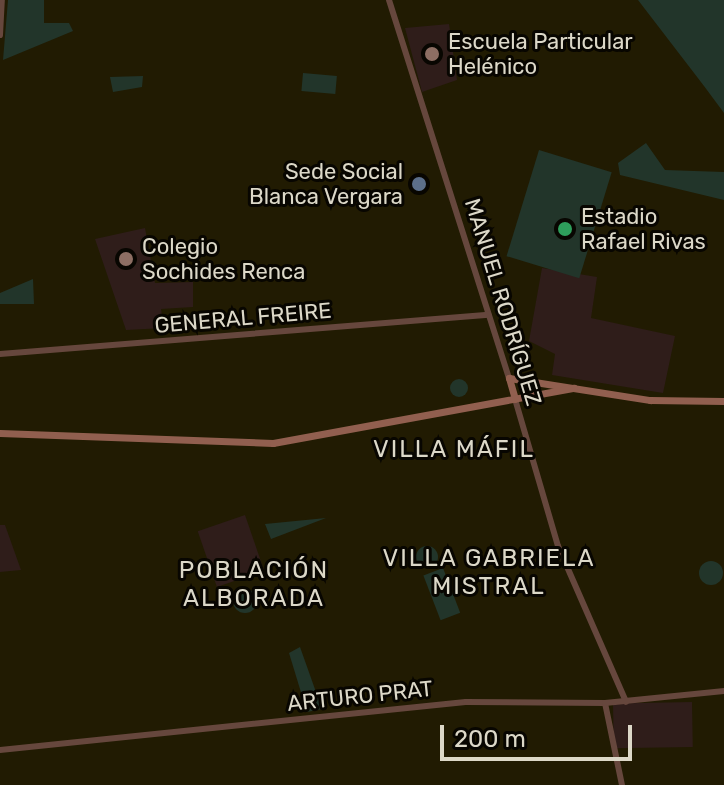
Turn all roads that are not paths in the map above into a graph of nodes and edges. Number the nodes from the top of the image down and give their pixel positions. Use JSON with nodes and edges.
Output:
{"nodes":[{"id":1,"x":2,"y":0,"type":"edge"},
{"id":2,"x":389,"y":0,"type":"edge"},
{"id":3,"x":0,"y":35,"type":"edge"},
{"id":4,"x":488,"y":315,"type":"junction"},
{"id":5,"x":0,"y":354,"type":"edge"},
{"id":6,"x":509,"y":378,"type":"junction"},
{"id":7,"x":574,"y":388,"type":"junction"},
{"id":8,"x":515,"y":399,"type":"junction"},
{"id":9,"x":724,"y":401,"type":"edge"},
{"id":10,"x":0,"y":433,"type":"edge"},
{"id":11,"x":724,"y":691,"type":"edge"},
{"id":12,"x":626,"y":702,"type":"junction"},
{"id":13,"x":605,"y":703,"type":"junction"},
{"id":14,"x":0,"y":750,"type":"edge"},
{"id":15,"x":622,"y":785,"type":"edge"}],
"edges":[{"from":1,"to":3,"type":"street"},
{"from":2,"to":4,"type":"street","name":"MANUEL RODRÍGUEZ"},
{"from":4,"to":5,"type":"street","name":"GENERAL FREIRE"},
{"from":4,"to":6,"type":"street","name":"MANUEL RODRÍGUEZ"},
{"from":6,"to":7,"type":"main road"},
{"from":6,"to":8,"type":"main road","name":"MANUEL RODRÍGUEZ"},
{"from":7,"to":8,"type":"main road"},
{"from":7,"to":9,"type":"main road"},
{"from":8,"to":10,"type":"main road"},
{"from":8,"to":12,"type":"street","name":"MANUEL RODRÍGUEZ"},
{"from":11,"to":12,"type":"street","name":"ARTURO PRAT"},
{"from":12,"to":13,"type":"street","name":"ARTURO PRAT"},
{"from":13,"to":14,"type":"street","name":"ARTURO PRAT"},
{"from":13,"to":15,"type":"street"}]}
